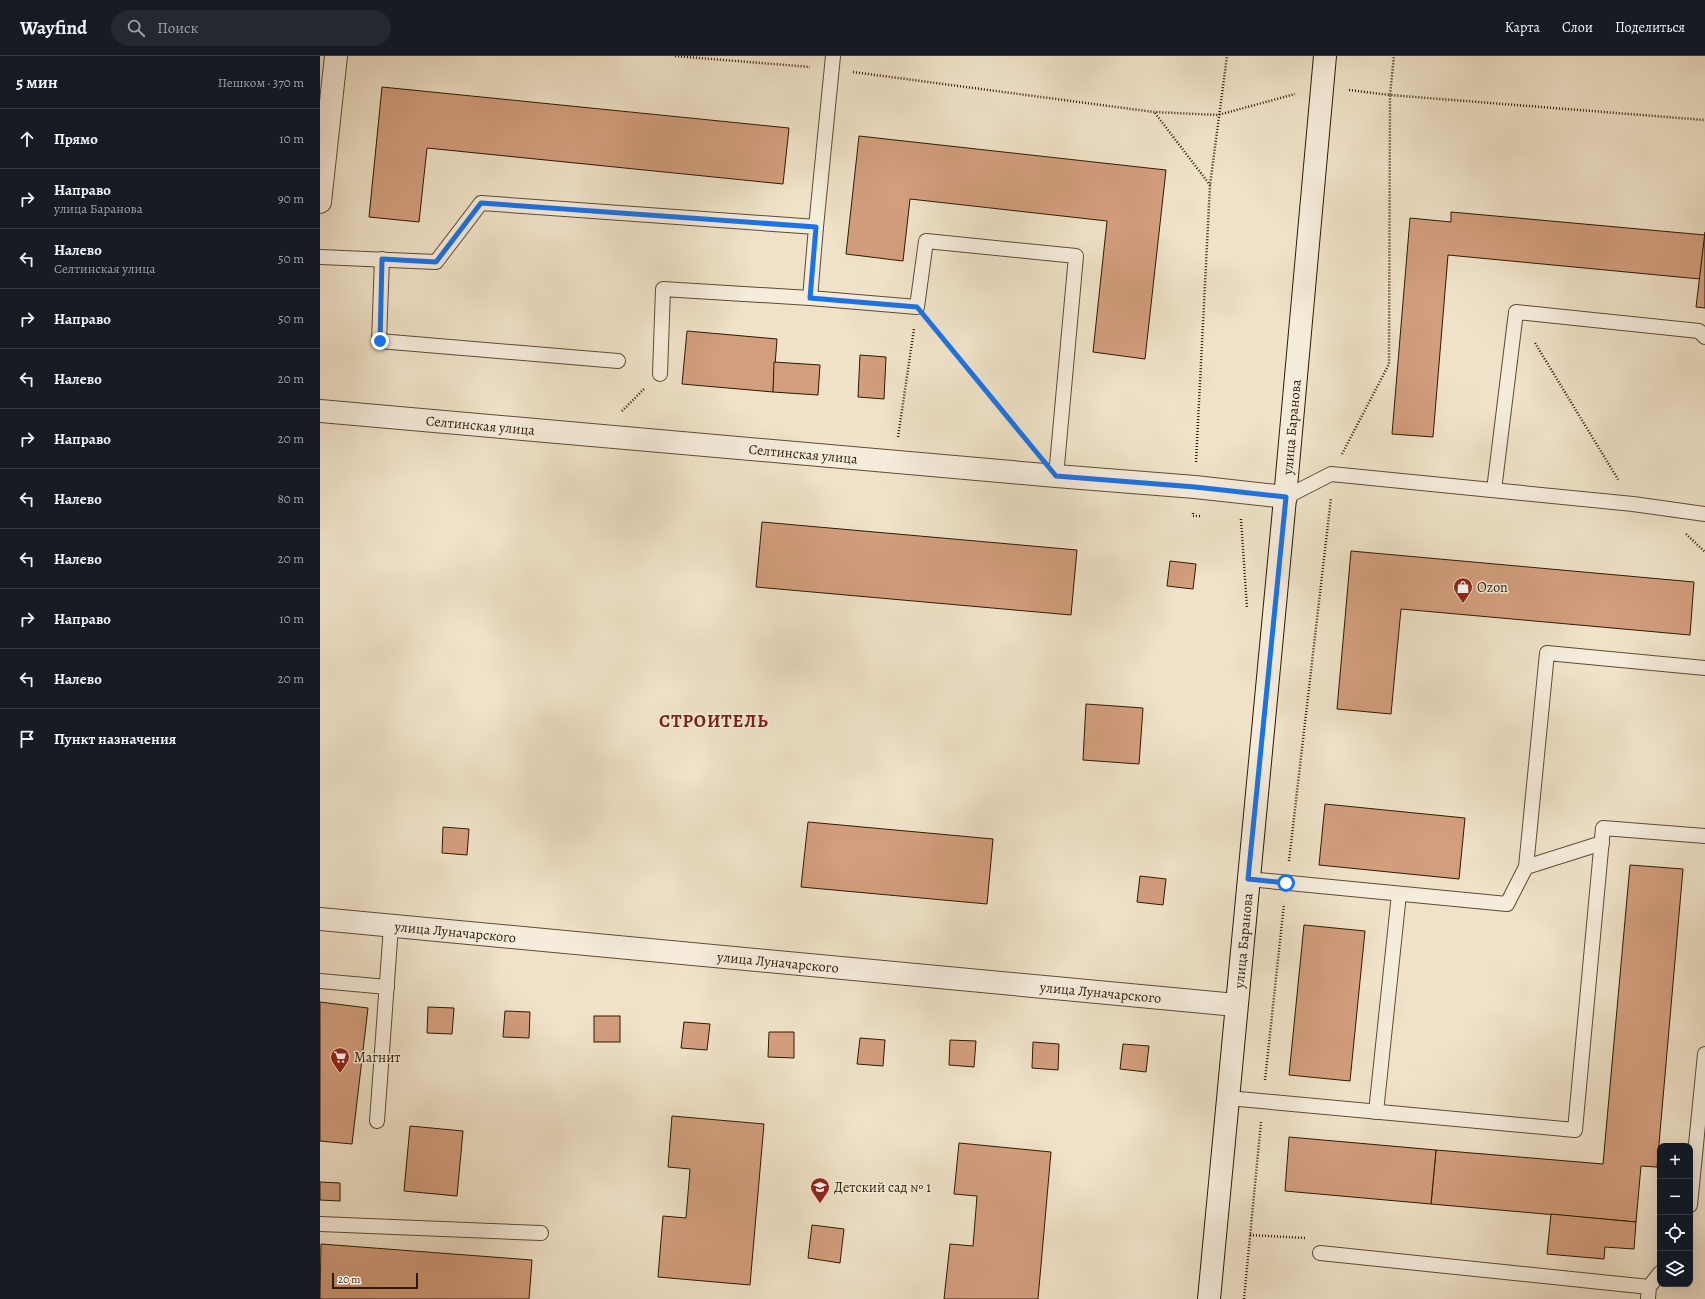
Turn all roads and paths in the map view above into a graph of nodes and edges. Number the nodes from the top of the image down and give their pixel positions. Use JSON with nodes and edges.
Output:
{"nodes":[{"id":1,"x":336,"y":56,"type":"edge"},
{"id":2,"x":676,"y":56,"type":"edge"},
{"id":3,"x":1227,"y":56,"type":"edge"},
{"id":4,"x":1325,"y":56,"type":"edge"},
{"id":5,"x":1394,"y":56,"type":"edge"},
{"id":6,"x":833,"y":63,"type":"edge"},
{"id":7,"x":1321,"y":87,"type":"junction"},
{"id":8,"x":1390,"y":95,"type":"junction"},
{"id":9,"x":1154,"y":112,"type":"junction"},
{"id":10,"x":1218,"y":115,"type":"junction"},
{"id":11,"x":1705,"y":120,"type":"edge"},
{"id":12,"x":1210,"y":185,"type":"junction"},
{"id":13,"x":320,"y":202,"type":"edge"},
{"id":14,"x":816,"y":227,"type":"junction"},
{"id":15,"x":320,"y":257,"type":"edge"},
{"id":16,"x":382,"y":259,"type":"junction"},
{"id":17,"x":810,"y":298,"type":"junction"},
{"id":18,"x":917,"y":307,"type":"junction"},
{"id":19,"x":1516,"y":312,"type":"junction"},
{"id":20,"x":1705,"y":337,"type":"edge"},
{"id":21,"x":618,"y":361,"type":"dead end"},
{"id":22,"x":660,"y":374,"type":"joint"},
{"id":23,"x":320,"y":411,"type":"edge"},
{"id":24,"x":598,"y":436,"type":"junction"},
{"id":25,"x":894,"y":462,"type":"junction"},
{"id":26,"x":1332,"y":474,"type":"junction"},
{"id":27,"x":1056,"y":476,"type":"junction"},
{"id":28,"x":1195,"y":487,"type":"junction"},
{"id":29,"x":1494,"y":490,"type":"junction"},
{"id":30,"x":1286,"y":497,"type":"junction"},
{"id":31,"x":1633,"y":504,"type":"junction"},
{"id":32,"x":1705,"y":514,"type":"edge"},
{"id":33,"x":1685,"y":533,"type":"dead end"},
{"id":34,"x":1705,"y":552,"type":"edge"},
{"id":35,"x":1705,"y":668,"type":"edge"},
{"id":36,"x":1705,"y":836,"type":"edge"},
{"id":37,"x":1602,"y":843,"type":"junction"},
{"id":38,"x":1526,"y":867,"type":"junction"},
{"id":39,"x":1248,"y":879,"type":"junction"},
{"id":40,"x":1286,"y":883,"type":"junction"},
{"id":41,"x":1399,"y":894,"type":"junction"},
{"id":42,"x":320,"y":919,"type":"edge"},
{"id":43,"x":391,"y":926,"type":"junction"},
{"id":44,"x":320,"y":981,"type":"edge"},
{"id":45,"x":387,"y":987,"type":"junction"},
{"id":46,"x":1236,"y":1006,"type":"junction"},
{"id":47,"x":1705,"y":1054,"type":"edge"},
{"id":48,"x":1228,"y":1098,"type":"junction"},
{"id":49,"x":1263,"y":1102,"type":"junction"},
{"id":50,"x":1376,"y":1112,"type":"junction"},
{"id":51,"x":377,"y":1121,"type":"dead end"},
{"id":52,"x":1693,"y":1179,"type":"edge"},
{"id":53,"x":320,"y":1224,"type":"edge"},
{"id":54,"x":541,"y":1233,"type":"dead end"},
{"id":55,"x":1250,"y":1235,"type":"junction"},
{"id":56,"x":1320,"y":1253,"type":"joint"},
{"id":57,"x":1657,"y":1278,"type":"edge"},
{"id":58,"x":1648,"y":1293,"type":"edge"},
{"id":59,"x":1209,"y":1299,"type":"edge"},
{"id":60,"x":1244,"y":1299,"type":"edge"}],
"edges":[{"from":1,"to":13,"type":"street"},
{"from":2,"to":6,"type":"path"},
{"from":3,"to":10,"type":"path"},
{"from":4,"to":7,"type":"street","name":"улица Баранова"},
{"from":5,"to":8,"type":"path"},
{"from":6,"to":9,"type":"path"},
{"from":6,"to":14,"type":"lane"},
{"from":7,"to":8,"type":"path"},
{"from":7,"to":10,"type":"path"},
{"from":7,"to":30,"type":"street","name":"улица Баранова"},
{"from":8,"to":11,"type":"path"},
{"from":8,"to":26,"type":"path"},
{"from":9,"to":10,"type":"path"},
{"from":9,"to":12,"type":"path"},
{"from":10,"to":12,"type":"path"},
{"from":12,"to":28,"type":"path"},
{"from":14,"to":16,"type":"lane"},
{"from":14,"to":17,"type":"lane"},
{"from":15,"to":16,"type":"lane"},
{"from":16,"to":21,"type":"lane"},
{"from":17,"to":18,"type":"lane"},
{"from":17,"to":22,"type":"lane"},
{"from":18,"to":25,"type":"path"},
{"from":18,"to":27,"type":"path"},
{"from":18,"to":27,"type":"lane"},
{"from":19,"to":20,"type":"lane"},
{"from":19,"to":29,"type":"lane"},
{"from":19,"to":31,"type":"path"},
{"from":22,"to":24,"type":"path"},
{"from":23,"to":24,"type":"street","name":"Селтинская улица"},
{"from":24,"to":25,"type":"street","name":"Селтинская улица"},
{"from":25,"to":27,"type":"street","name":"Селтинская улица"},
{"from":26,"to":29,"type":"lane"},
{"from":26,"to":30,"type":"lane"},
{"from":26,"to":40,"type":"path"},
{"from":27,"to":28,"type":"street","name":"Селтинская улица"},
{"from":28,"to":30,"type":"street","name":"Селтинская улица"},
{"from":29,"to":31,"type":"lane"},
{"from":30,"to":39,"type":"street","name":"улица Баранова"},
{"from":31,"to":32,"type":"lane"},
{"from":33,"to":34,"type":"path"},
{"from":35,"to":38,"type":"lane"},
{"from":36,"to":37,"type":"lane"},
{"from":37,"to":38,"type":"lane"},
{"from":37,"to":50,"type":"lane"},
{"from":38,"to":41,"type":"lane"},
{"from":39,"to":40,"type":"lane"},
{"from":39,"to":46,"type":"street","name":"улица Баранова"},
{"from":40,"to":41,"type":"lane"},
{"from":40,"to":49,"type":"path"},
{"from":41,"to":50,"type":"lane"},
{"from":42,"to":43,"type":"street","name":"улица Луначарского"},
{"from":43,"to":45,"type":"lane"},
{"from":43,"to":46,"type":"street","name":"улица Луначарского"},
{"from":44,"to":45,"type":"lane"},
{"from":45,"to":51,"type":"lane"},
{"from":46,"to":48,"type":"street","name":"улица Баранова"},
{"from":47,"to":52,"type":"lane"},
{"from":48,"to":49,"type":"lane"},
{"from":48,"to":59,"type":"street","name":"улица Баранова"},
{"from":49,"to":50,"type":"lane"},
{"from":49,"to":55,"type":"path"},
{"from":53,"to":54,"type":"lane"},
{"from":55,"to":56,"type":"path"},
{"from":55,"to":60,"type":"path"},
{"from":56,"to":58,"type":"lane"},
{"from":57,"to":58,"type":"lane"}]}
